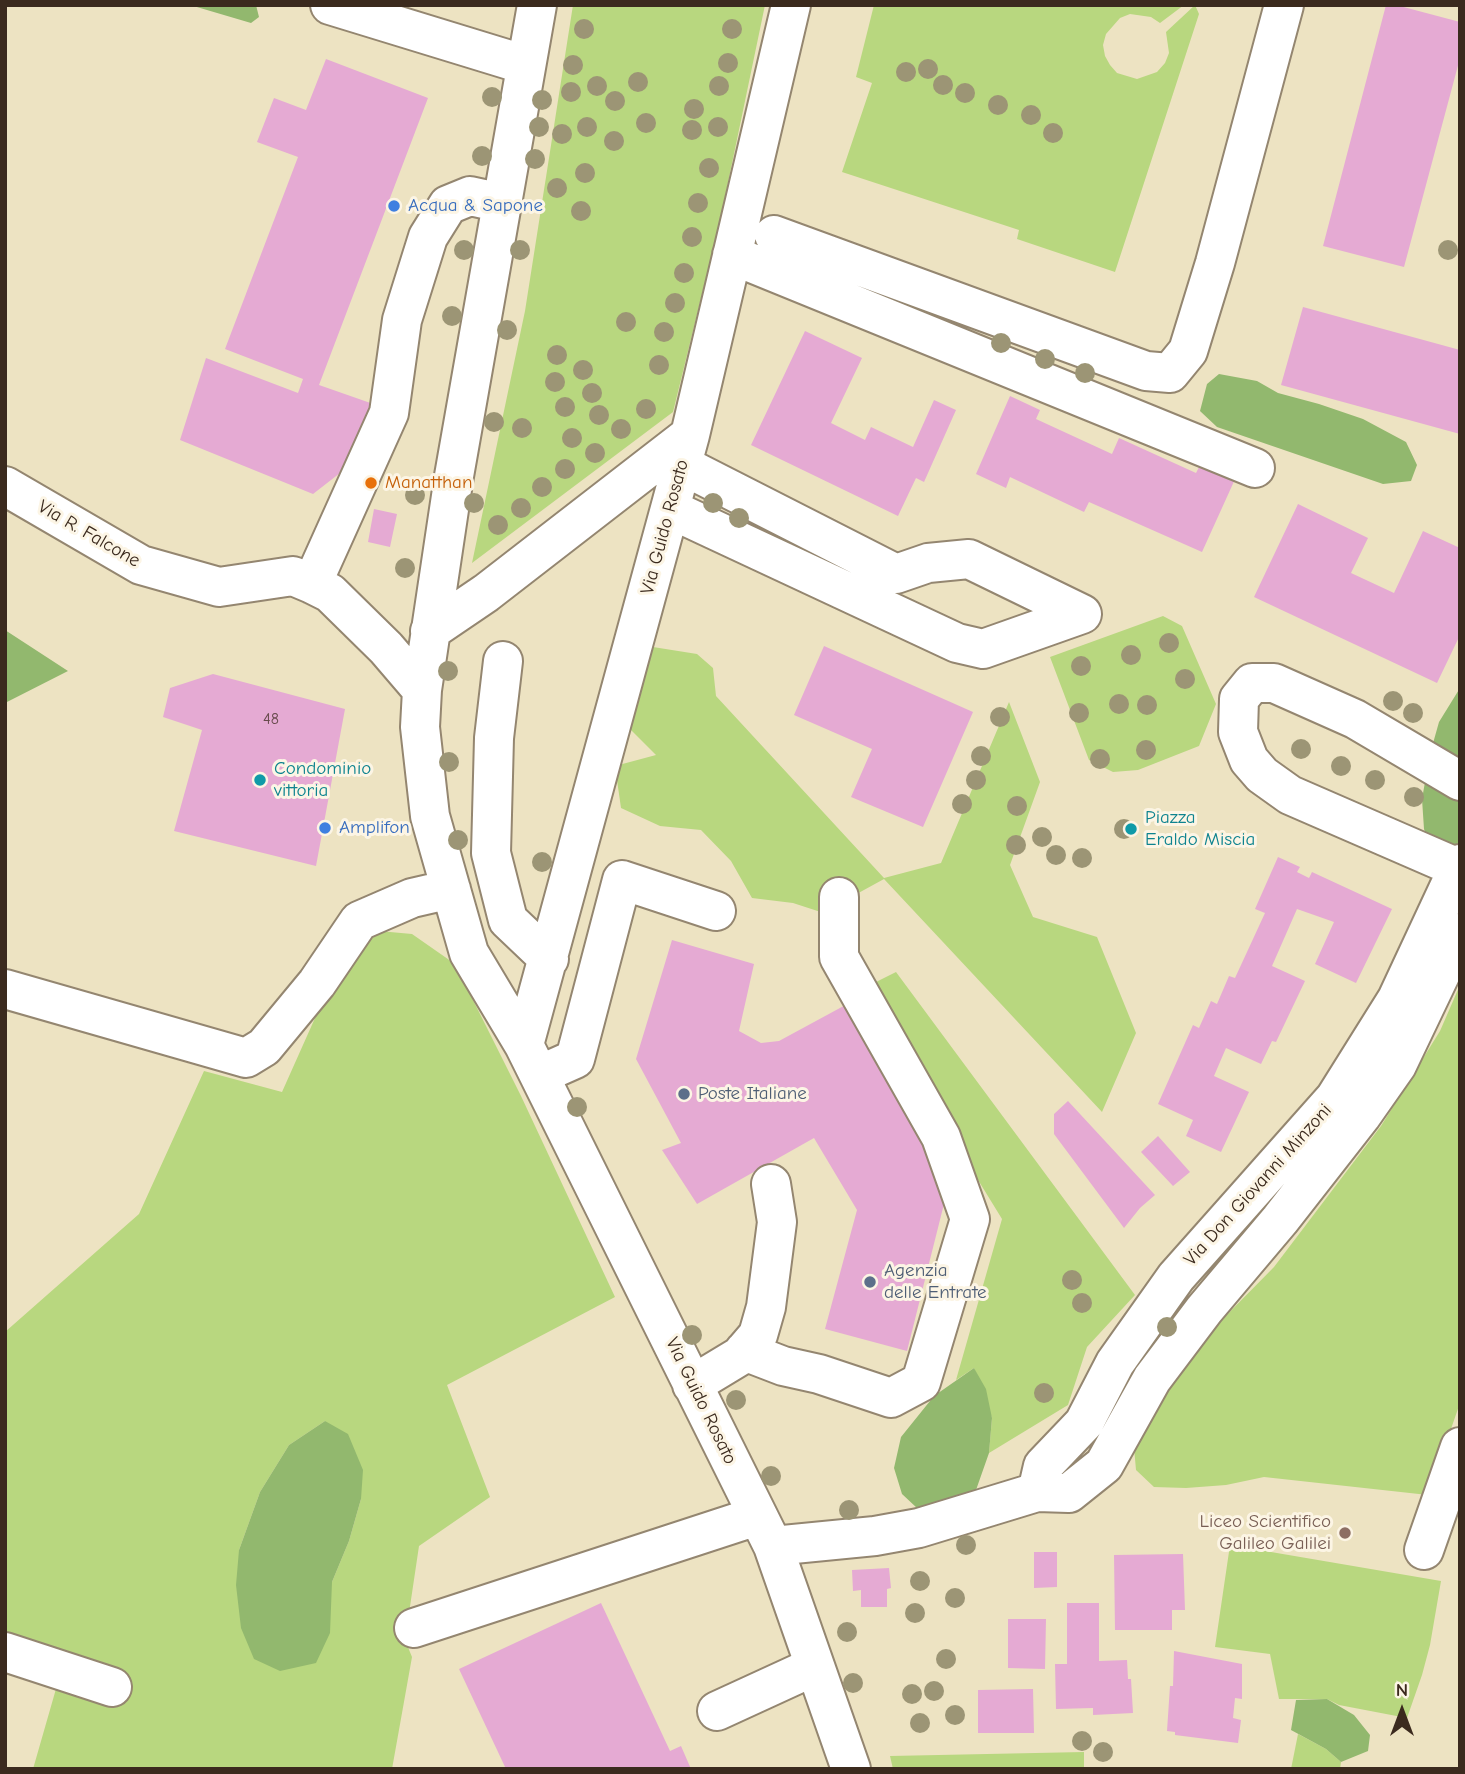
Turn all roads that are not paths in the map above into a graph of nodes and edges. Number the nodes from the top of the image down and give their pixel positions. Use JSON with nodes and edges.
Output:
{"nodes":[{"id":1,"x":330,"y":5,"type":"edge"},
{"id":2,"x":537,"y":5,"type":"edge"},
{"id":3,"x":791,"y":5,"type":"edge"},
{"id":4,"x":1283,"y":5,"type":"edge"},
{"id":5,"x":526,"y":65,"type":"junction"},
{"id":6,"x":502,"y":203,"type":"junction"},
{"id":7,"x":774,"y":235,"type":"dead end"},
{"id":8,"x":732,"y":255,"type":"junction"},
{"id":9,"x":686,"y":450,"type":"junction"},
{"id":10,"x":1255,"y":468,"type":"dead end"},
{"id":11,"x":5,"y":486,"type":"edge"},
{"id":12,"x":670,"y":509,"type":"junction"},
{"id":13,"x":312,"y":584,"type":"junction"},
{"id":14,"x":430,"y":631,"type":"junction"},
{"id":15,"x":503,"y":661,"type":"dead end"},
{"id":16,"x":422,"y":690,"type":"junction"},
{"id":17,"x":1460,"y":781,"type":"edge"},
{"id":18,"x":1459,"y":866,"type":"edge"},
{"id":19,"x":451,"y":889,"type":"junction"},
{"id":20,"x":839,"y":897,"type":"dead end"},
{"id":21,"x":716,"y":911,"type":"dead end"},
{"id":22,"x":1460,"y":933,"type":"edge"},
{"id":23,"x":549,"y":959,"type":"junction"},
{"id":24,"x":5,"y":989,"type":"edge"},
{"id":25,"x":531,"y":1060,"type":"junction"},
{"id":26,"x":771,"y":1184,"type":"dead end"},
{"id":27,"x":744,"y":1351,"type":"junction"},
{"id":28,"x":692,"y":1385,"type":"junction"},
{"id":29,"x":1460,"y":1447,"type":"edge"},
{"id":30,"x":1037,"y":1492,"type":"junction"},
{"id":31,"x":765,"y":1531,"type":"junction"},
{"id":32,"x":1424,"y":1550,"type":"dead end"},
{"id":33,"x":414,"y":1628,"type":"dead end"},
{"id":34,"x":5,"y":1652,"type":"edge"},
{"id":35,"x":815,"y":1666,"type":"junction"},
{"id":36,"x":112,"y":1687,"type":"dead end"},
{"id":37,"x":717,"y":1711,"type":"dead end"},
{"id":38,"x":846,"y":1765,"type":"edge"}],
"edges":[{"from":1,"to":5,"type":"street"},
{"from":2,"to":5,"type":"street","name":"Via Guido Rosato"},
{"from":3,"to":8,"type":"street","name":"Via Guido Rosato"},
{"from":4,"to":7,"type":"street"},
{"from":5,"to":6,"type":"street","name":"Via Guido Rosato"},
{"from":6,"to":13,"type":"street"},
{"from":6,"to":14,"type":"street","name":"Via Guido Rosato"},
{"from":8,"to":9,"type":"street","name":"Via Guido Rosato"},
{"from":8,"to":10,"type":"street"},
{"from":9,"to":12,"type":"street","name":"Via Guido Rosato"},
{"from":9,"to":12,"type":"street"},
{"from":9,"to":14,"type":"street"},
{"from":11,"to":13,"type":"street","name":"Via R. Falcone"},
{"from":12,"to":23,"type":"street","name":"Via Guido Rosato"},
{"from":13,"to":16,"type":"street","name":"Via R. Falcone"},
{"from":14,"to":16,"type":"street","name":"Via Guido Rosato"},
{"from":15,"to":23,"type":"street"},
{"from":16,"to":19,"type":"street","name":"Via Guido Rosato"},
{"from":17,"to":18,"type":"street"},
{"from":18,"to":30,"type":"street","name":"Via Don Giovanni Minzoni"},
{"from":19,"to":24,"type":"street"},
{"from":19,"to":25,"type":"street","name":"Via Guido Rosato"},
{"from":20,"to":27,"type":"street"},
{"from":21,"to":25,"type":"street"},
{"from":22,"to":30,"type":"street","name":"Via Don Giovanni Minzoni"},
{"from":23,"to":25,"type":"street","name":"Via Guido Rosato"},
{"from":25,"to":28,"type":"street","name":"Via Guido Rosato"},
{"from":26,"to":27,"type":"street"},
{"from":27,"to":28,"type":"street"},
{"from":28,"to":31,"type":"street","name":"Via Guido Rosato"},
{"from":29,"to":32,"type":"street"},
{"from":30,"to":31,"type":"street","name":"Via Don Giovanni Minzoni"},
{"from":31,"to":33,"type":"street","name":"Via Don Giovanni Minzoni"},
{"from":31,"to":35,"type":"street","name":"Via Guido Rosato"},
{"from":34,"to":36,"type":"street"},
{"from":35,"to":37,"type":"street"},
{"from":35,"to":38,"type":"street","name":"Via Guido Rosato"}]}
